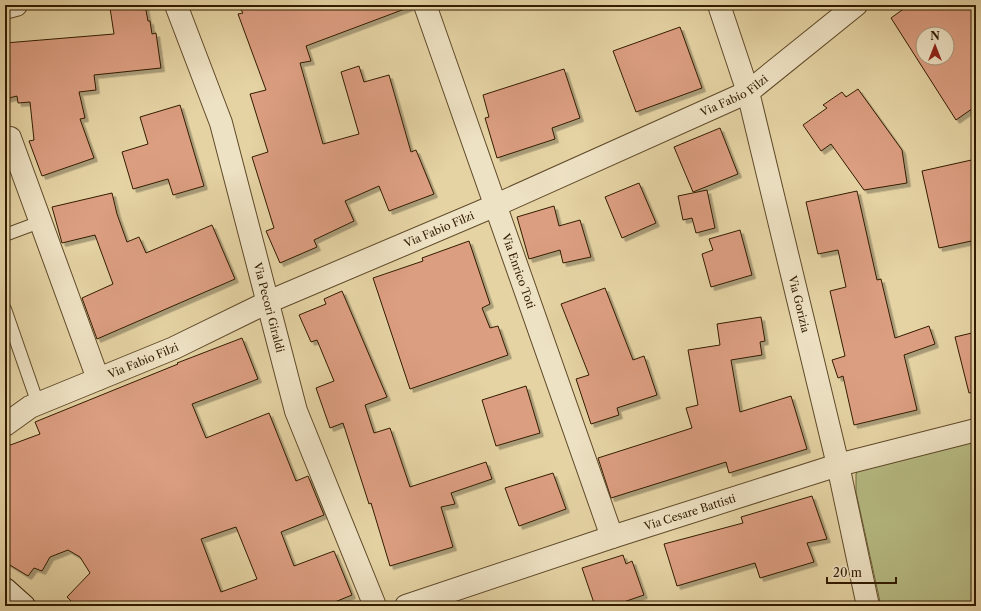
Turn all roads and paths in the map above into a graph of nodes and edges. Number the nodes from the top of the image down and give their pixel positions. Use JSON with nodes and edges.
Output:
{"nodes":[{"id":1,"x":16,"y":5,"type":"edge"},
{"id":2,"x":176,"y":5,"type":"edge"},
{"id":3,"x":425,"y":5,"type":"edge"},
{"id":4,"x":719,"y":5,"type":"edge"},
{"id":5,"x":856,"y":5,"type":"edge"},
{"id":6,"x":5,"y":8,"type":"edge"},
{"id":7,"x":748,"y":92,"type":"junction"},
{"id":8,"x":10,"y":138,"type":"dead end"},
{"id":9,"x":494,"y":206,"type":"junction"},
{"id":10,"x":40,"y":222,"type":"junction"},
{"id":11,"x":5,"y":235,"type":"edge"},
{"id":12,"x":268,"y":302,"type":"junction"},
{"id":13,"x":5,"y":309,"type":"edge"},
{"id":14,"x":98,"y":379,"type":"junction"},
{"id":15,"x":38,"y":404,"type":"junction"},
{"id":16,"x":5,"y":425,"type":"edge"},
{"id":17,"x":976,"y":430,"type":"edge"},
{"id":18,"x":838,"y":465,"type":"junction"},
{"id":19,"x":612,"y":537,"type":"junction"},
{"id":20,"x":5,"y":589,"type":"edge"},
{"id":21,"x":24,"y":606,"type":"edge"},
{"id":22,"x":375,"y":606,"type":"edge"},
{"id":23,"x":406,"y":606,"type":"edge"},
{"id":24,"x":868,"y":606,"type":"edge"}],
"edges":[{"from":1,"to":6,"type":"street"},
{"from":2,"to":12,"type":"street","name":"Via Pecori Giraldi"},
{"from":3,"to":9,"type":"street","name":"Via Enrico Toti"},
{"from":4,"to":7,"type":"street","name":"Via Gorizia"},
{"from":5,"to":7,"type":"street","name":"Via Fabio Filzi"},
{"from":7,"to":9,"type":"street","name":"Via Fabio Filzi"},
{"from":7,"to":18,"type":"street","name":"Via Gorizia"},
{"from":8,"to":10,"type":"street"},
{"from":9,"to":12,"type":"street","name":"Via Fabio Filzi"},
{"from":9,"to":19,"type":"street","name":"Via Enrico Toti"},
{"from":10,"to":11,"type":"lane"},
{"from":10,"to":14,"type":"street"},
{"from":12,"to":14,"type":"street","name":"Via Fabio Filzi"},
{"from":12,"to":22,"type":"street","name":"Via Pecori Giraldi"},
{"from":13,"to":15,"type":"lane"},
{"from":14,"to":15,"type":"street","name":"Via Fabio Filzi"},
{"from":15,"to":16,"type":"street","name":"Via Fabio Filzi"},
{"from":17,"to":18,"type":"street","name":"Via Cesare Battisti"},
{"from":18,"to":19,"type":"street","name":"Via Cesare Battisti"},
{"from":18,"to":24,"type":"street","name":"Via Gorizia"},
{"from":19,"to":23,"type":"street","name":"Via Cesare Battisti"},
{"from":20,"to":21,"type":"street"}]}
